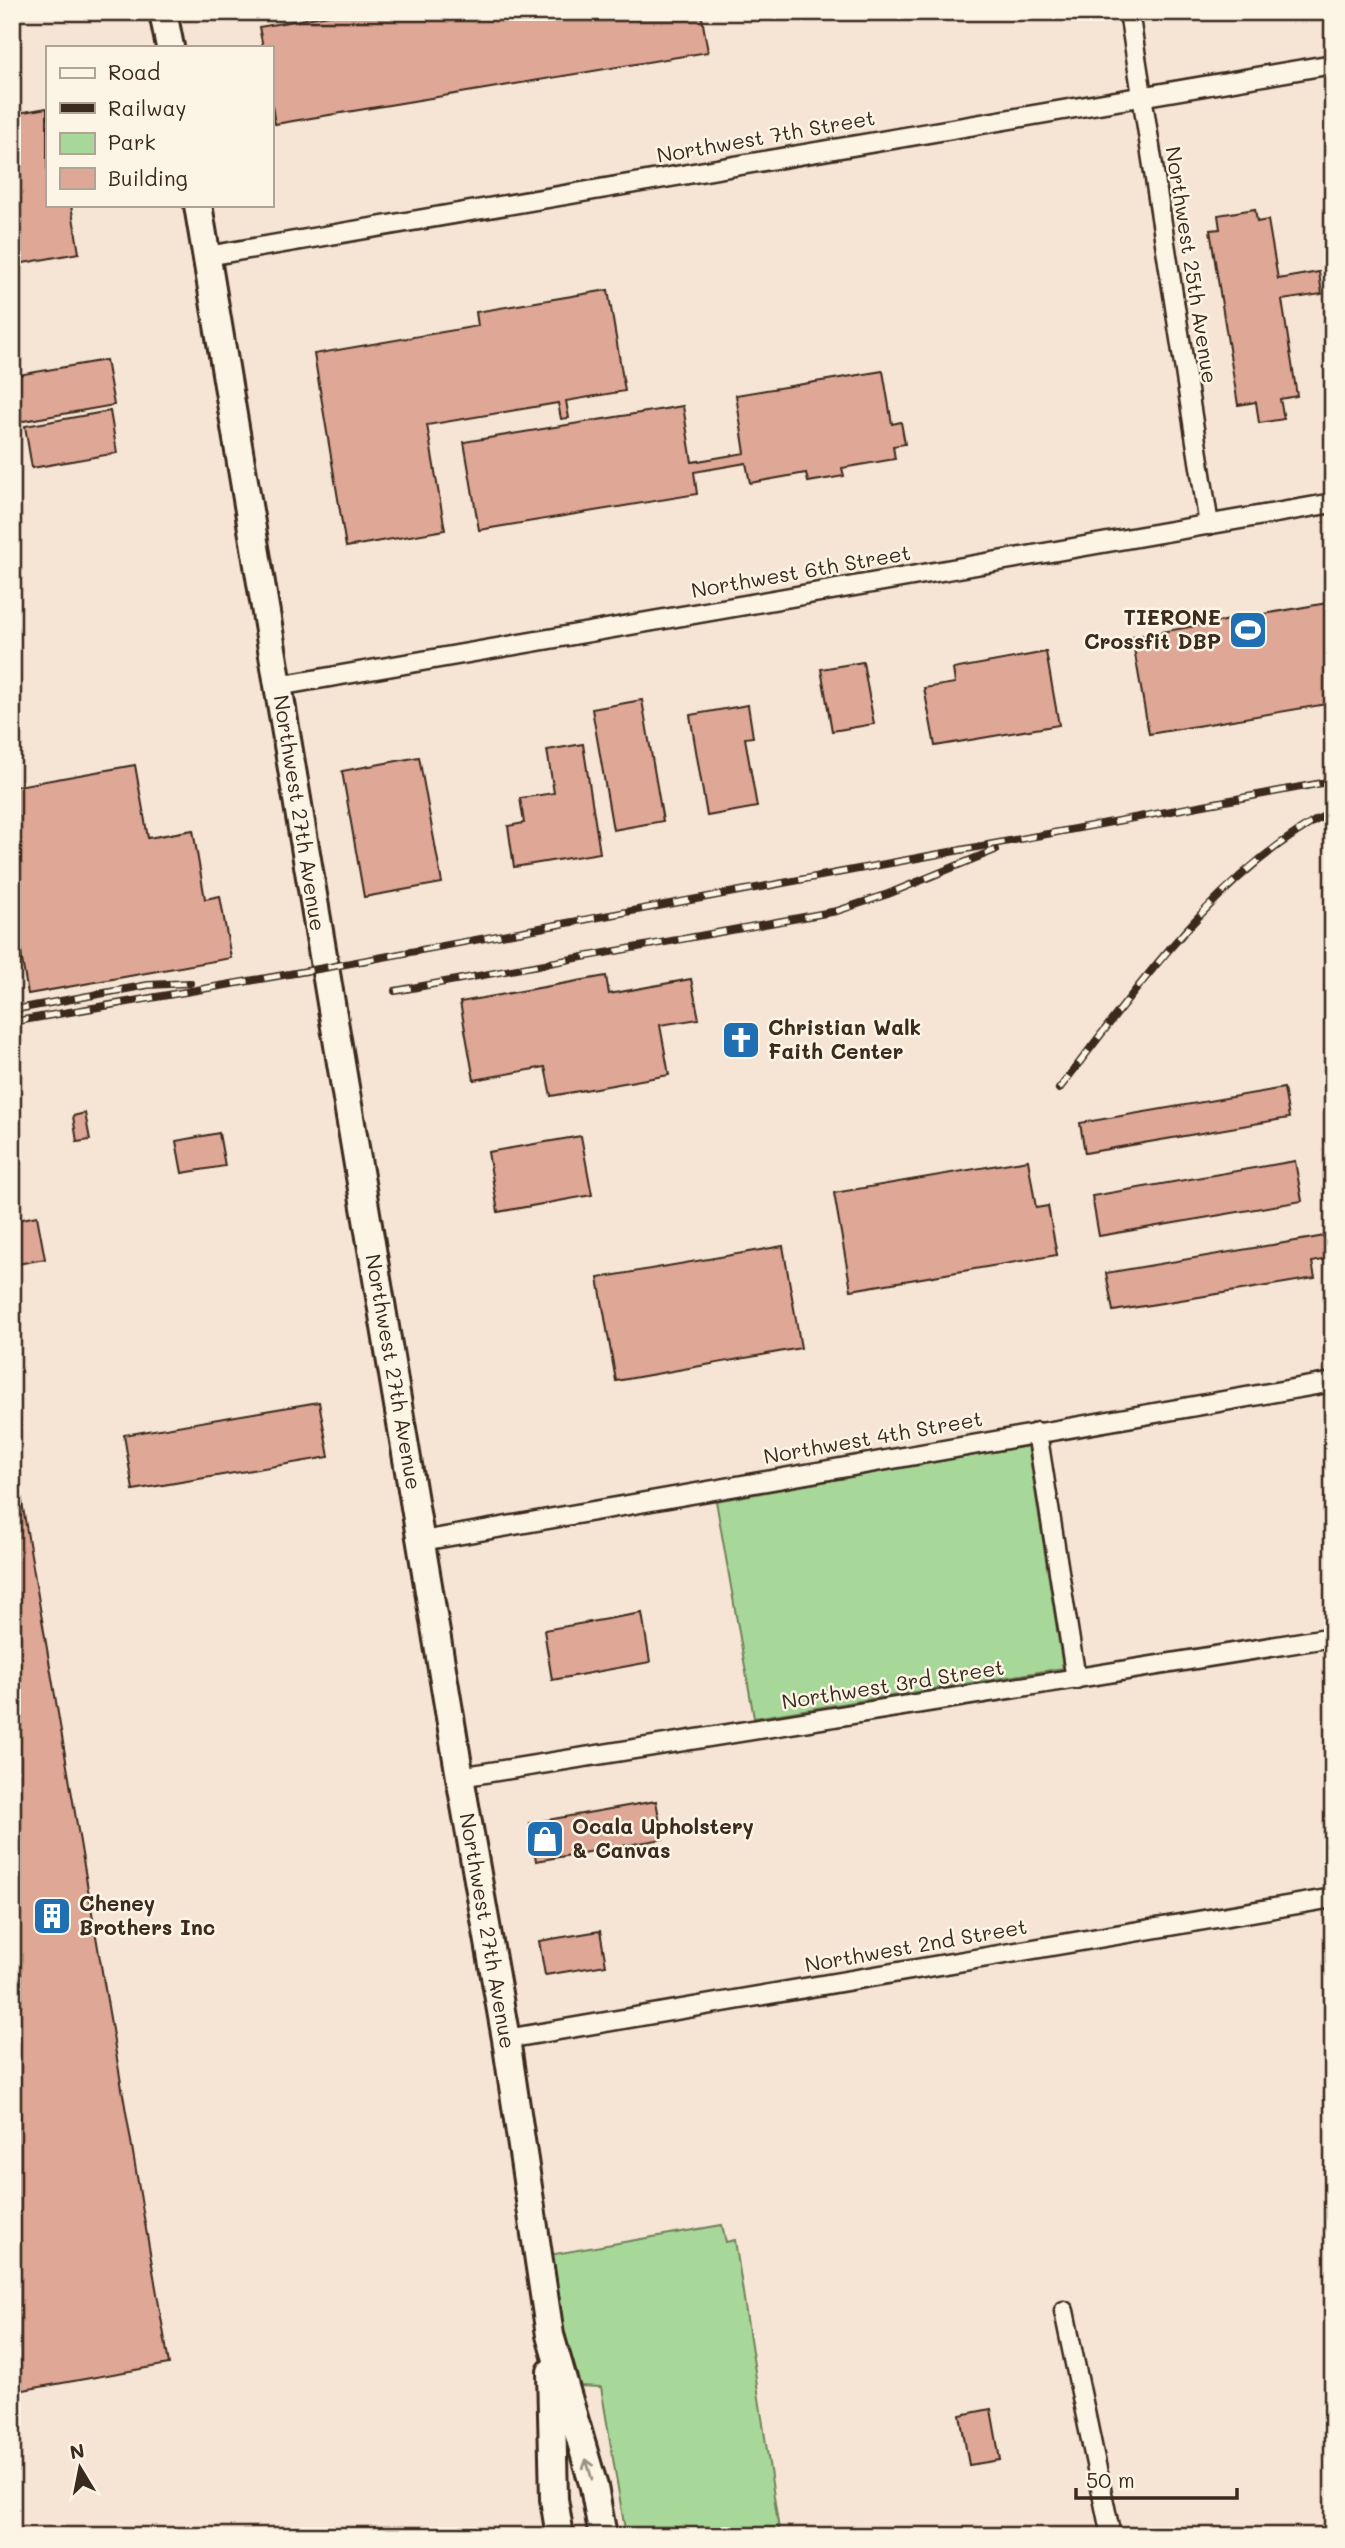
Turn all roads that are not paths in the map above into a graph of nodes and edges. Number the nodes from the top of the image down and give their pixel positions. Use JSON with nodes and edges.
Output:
{"nodes":[{"id":1,"x":163,"y":12,"type":"edge"},
{"id":2,"x":1129,"y":12,"type":"edge"},
{"id":3,"x":170,"y":46,"type":"edge"},
{"id":4,"x":1333,"y":64,"type":"edge"},
{"id":5,"x":1141,"y":96,"type":"junction"},
{"id":6,"x":198,"y":206,"type":"edge"},
{"id":7,"x":207,"y":256,"type":"junction"},
{"id":8,"x":1333,"y":503,"type":"edge"},
{"id":9,"x":1209,"y":525,"type":"junction"},
{"id":10,"x":278,"y":686,"type":"junction"},
{"id":11,"x":1333,"y":1381,"type":"edge"},
{"id":12,"x":1037,"y":1432,"type":"junction"},
{"id":13,"x":422,"y":1541,"type":"junction"},
{"id":14,"x":1333,"y":1637,"type":"edge"},
{"id":15,"x":1076,"y":1679,"type":"junction"},
{"id":16,"x":460,"y":1777,"type":"junction"},
{"id":17,"x":1333,"y":1898,"type":"edge"},
{"id":18,"x":506,"y":2039,"type":"junction"},
{"id":19,"x":1064,"y":2311,"type":"dead end"},
{"id":20,"x":550,"y":2335,"type":"junction"},
{"id":21,"x":560,"y":2536,"type":"edge"},
{"id":22,"x":603,"y":2536,"type":"edge"},
{"id":23,"x":1111,"y":2536,"type":"edge"}],
"edges":[{"from":1,"to":3,"type":"main road"},
{"from":2,"to":5,"type":"street","name":"Northwest 25th Avenue"},
{"from":4,"to":5,"type":"street","name":"Northwest 7th Street"},
{"from":5,"to":7,"type":"street","name":"Northwest 7th Street"},
{"from":5,"to":9,"type":"street","name":"Northwest 25th Avenue"},
{"from":6,"to":7,"type":"main road","name":"Northwest 27th Avenue"},
{"from":7,"to":10,"type":"main road","name":"Northwest 27th Avenue"},
{"from":8,"to":9,"type":"street","name":"Northwest 6th Street"},
{"from":9,"to":10,"type":"street","name":"Northwest 6th Street"},
{"from":10,"to":13,"type":"main road","name":"Northwest 27th Avenue"},
{"from":11,"to":12,"type":"street","name":"Northwest 4th Street"},
{"from":12,"to":13,"type":"street","name":"Northwest 4th Street"},
{"from":12,"to":15,"type":"street"},
{"from":13,"to":16,"type":"main road","name":"Northwest 27th Avenue"},
{"from":14,"to":15,"type":"street","name":"Northwest 3rd Street"},
{"from":15,"to":16,"type":"street","name":"Northwest 3rd Street"},
{"from":16,"to":18,"type":"main road","name":"Northwest 27th Avenue"},
{"from":17,"to":18,"type":"street","name":"Northwest 2nd Street"},
{"from":18,"to":20,"type":"main road","name":"Northwest 27th Avenue"},
{"from":19,"to":23,"type":"street"},
{"from":20,"to":21,"type":"main road"},
{"from":22,"to":20,"type":"main road","name":"Northwest 27th Avenue","one_way":true}]}
